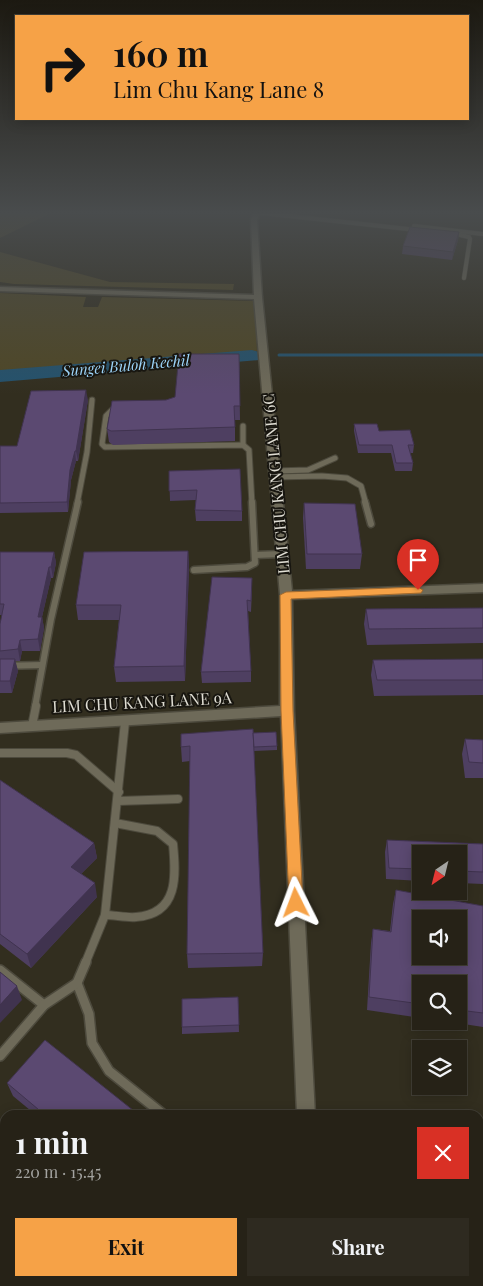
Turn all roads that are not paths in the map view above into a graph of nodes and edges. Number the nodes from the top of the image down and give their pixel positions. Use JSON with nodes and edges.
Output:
{"nodes":[{"id":1,"x":257,"y":273,"type":"edge"},
{"id":2,"x":464,"y":273,"type":"edge"},
{"id":3,"x":464,"y":278,"type":"dead end"},
{"id":4,"x":0,"y":289,"type":"edge"},
{"id":5,"x":258,"y":297,"type":"junction"},
{"id":6,"x":92,"y":400,"type":"dead end"},
{"id":7,"x":122,"y":410,"type":"edge"},
{"id":8,"x":243,"y":426,"type":"dead end"},
{"id":9,"x":243,"y":445,"type":"junction"},
{"id":10,"x":335,"y":458,"type":"dead end"},
{"id":11,"x":275,"y":474,"type":"junction"},
{"id":12,"x":371,"y":524,"type":"dead end"},
{"id":13,"x":282,"y":554,"type":"junction"},
{"id":14,"x":255,"y":555,"type":"junction"},
{"id":15,"x":194,"y":570,"type":"dead end"},
{"id":16,"x":483,"y":588,"type":"edge"},
{"id":17,"x":286,"y":595,"type":"junction"},
{"id":18,"x":42,"y":665,"type":"junction"},
{"id":19,"x":0,"y":666,"type":"edge"},
{"id":20,"x":287,"y":711,"type":"junction"},
{"id":21,"x":126,"y":722,"type":"junction"},
{"id":22,"x":32,"y":726,"type":"junction"},
{"id":23,"x":0,"y":728,"type":"edge"},
{"id":24,"x":0,"y":753,"type":"edge"},
{"id":25,"x":119,"y":792,"type":"junction"},
{"id":26,"x":178,"y":800,"type":"dead end"},
{"id":27,"x":118,"y":801,"type":"junction"},
{"id":28,"x":115,"y":823,"type":"junction"},
{"id":29,"x":104,"y":915,"type":"junction"},
{"id":30,"x":0,"y":970,"type":"edge"},
{"id":31,"x":77,"y":983,"type":"junction"},
{"id":32,"x":44,"y":1005,"type":"junction"},
{"id":33,"x":0,"y":1056,"type":"edge"},
{"id":34,"x":158,"y":1110,"type":"edge"},
{"id":35,"x":306,"y":1110,"type":"edge"}],
"edges":[{"from":1,"to":5,"type":"street","name":"LIM CHU KANG LANE 6C"},
{"from":2,"to":3,"type":"lane"},
{"from":4,"to":5,"type":"street"},
{"from":5,"to":11,"type":"street","name":"LIM CHU KANG LANE 6C"},
{"from":6,"to":18,"type":"lane"},
{"from":7,"to":9,"type":"lane"},
{"from":8,"to":9,"type":"lane"},
{"from":9,"to":14,"type":"lane"},
{"from":10,"to":11,"type":"lane"},
{"from":11,"to":12,"type":"lane"},
{"from":11,"to":13,"type":"street","name":"LIM CHU KANG LANE 6C"},
{"from":13,"to":14,"type":"lane"},
{"from":13,"to":17,"type":"street","name":"LIM CHU KANG LANE 6C"},
{"from":14,"to":15,"type":"lane"},
{"from":16,"to":17,"type":"street"},
{"from":17,"to":20,"type":"street","name":"LIM CHU KANG LANE 6C"},
{"from":18,"to":19,"type":"lane"},
{"from":18,"to":22,"type":"lane"},
{"from":20,"to":21,"type":"street","name":"LIM CHU KANG LANE 9A"},
{"from":20,"to":35,"type":"street","name":"LIM CHU KANG LANE 6C"},
{"from":21,"to":22,"type":"street","name":"LIM CHU KANG LANE 9A"},
{"from":21,"to":25,"type":"lane"},
{"from":22,"to":23,"type":"street","name":"LIM CHU KANG LANE 9A"},
{"from":24,"to":25,"type":"lane"},
{"from":25,"to":27,"type":"lane"},
{"from":26,"to":27,"type":"lane"},
{"from":27,"to":28,"type":"lane"},
{"from":28,"to":29,"type":"lane"},
{"from":28,"to":29,"type":"lane"},
{"from":29,"to":31,"type":"lane"},
{"from":30,"to":32,"type":"lane"},
{"from":31,"to":32,"type":"lane"},
{"from":31,"to":34,"type":"lane"},
{"from":32,"to":33,"type":"lane"}]}
